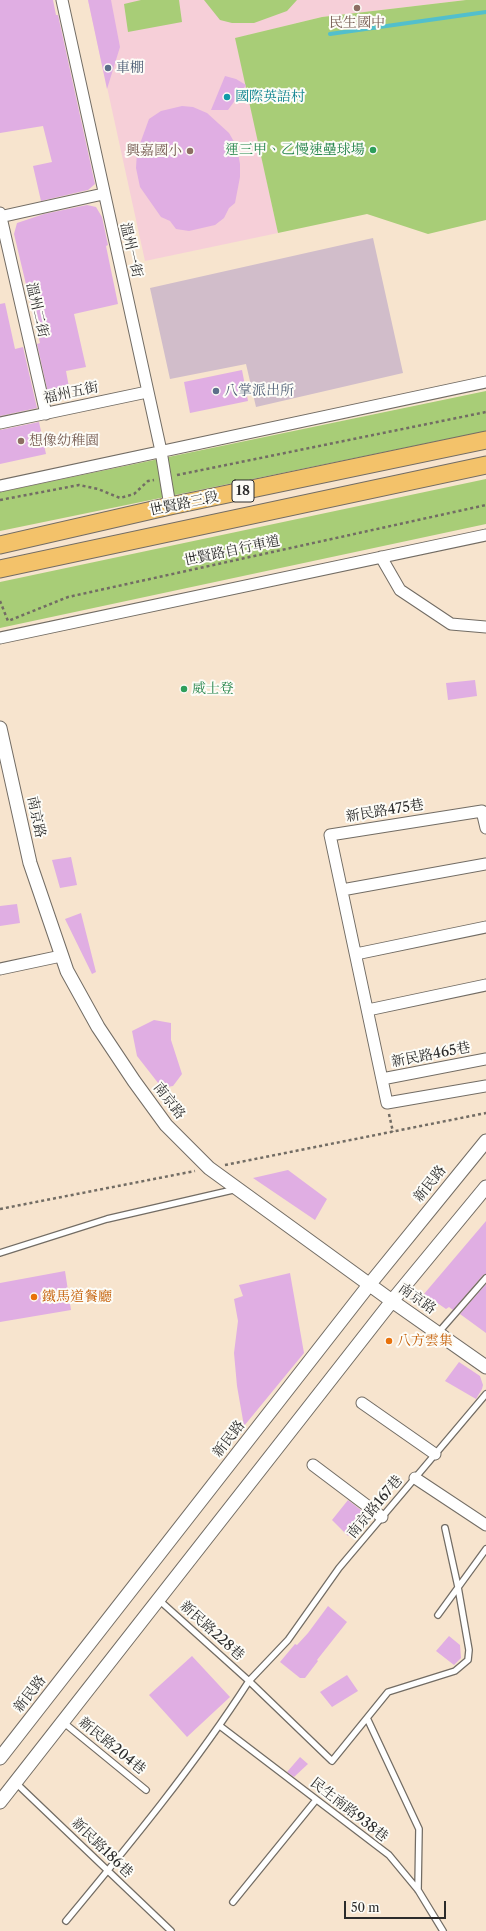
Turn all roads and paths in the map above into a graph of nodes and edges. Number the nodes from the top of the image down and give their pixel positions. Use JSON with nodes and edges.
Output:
{"nodes":[{"id":1,"x":62,"y":0,"type":"edge"},
{"id":2,"x":104,"y":194,"type":"junction"},
{"id":3,"x":0,"y":215,"type":"edge"},
{"id":4,"x":486,"y":382,"type":"edge"},
{"id":5,"x":147,"y":392,"type":"junction"},
{"id":6,"x":486,"y":412,"type":"edge"},
{"id":7,"x":46,"y":414,"type":"junction"},
{"id":8,"x":0,"y":423,"type":"edge"},
{"id":9,"x":486,"y":440,"type":"edge"},
{"id":10,"x":160,"y":451,"type":"junction"},
{"id":11,"x":486,"y":465,"type":"edge"},
{"id":12,"x":165,"y":478,"type":"junction"},
{"id":13,"x":0,"y":486,"type":"edge"},
{"id":14,"x":0,"y":500,"type":"edge"},
{"id":15,"x":486,"y":505,"type":"edge"},
{"id":16,"x":170,"y":506,"type":"junction"},
{"id":17,"x":486,"y":535,"type":"edge"},
{"id":18,"x":0,"y":545,"type":"edge"},
{"id":19,"x":381,"y":557,"type":"junction"},
{"id":20,"x":0,"y":569,"type":"edge"},
{"id":21,"x":0,"y":601,"type":"edge"},
{"id":22,"x":486,"y":627,"type":"edge"},
{"id":23,"x":0,"y":638,"type":"edge"},
{"id":24,"x":0,"y":728,"type":"edge"},
{"id":25,"x":486,"y":828,"type":"edge"},
{"id":26,"x":486,"y":864,"type":"edge"},
{"id":27,"x":342,"y":890,"type":"junction"},
{"id":28,"x":486,"y":927,"type":"edge"},
{"id":29,"x":356,"y":954,"type":"junction"},
{"id":30,"x":61,"y":956,"type":"junction"},
{"id":31,"x":0,"y":969,"type":"edge"},
{"id":32,"x":486,"y":985,"type":"edge"},
{"id":33,"x":368,"y":1010,"type":"junction"},
{"id":34,"x":486,"y":1059,"type":"edge"},
{"id":35,"x":382,"y":1080,"type":"junction"},
{"id":36,"x":486,"y":1086,"type":"edge"},
{"id":37,"x":387,"y":1103,"type":"junction"},
{"id":38,"x":486,"y":1114,"type":"edge"},
{"id":39,"x":393,"y":1132,"type":"junction"},
{"id":40,"x":486,"y":1141,"type":"edge"},
{"id":41,"x":209,"y":1168,"type":"junction"},
{"id":42,"x":486,"y":1187,"type":"edge"},
{"id":43,"x":239,"y":1188,"type":"junction"},
{"id":44,"x":0,"y":1209,"type":"edge"},
{"id":45,"x":0,"y":1253,"type":"edge"},
{"id":46,"x":486,"y":1278,"type":"edge"},
{"id":47,"x":369,"y":1285,"type":"junction"},
{"id":48,"x":392,"y":1301,"type":"junction"},
{"id":49,"x":438,"y":1333,"type":"junction"},
{"id":50,"x":486,"y":1367,"type":"edge"},
{"id":51,"x":486,"y":1394,"type":"edge"},
{"id":52,"x":362,"y":1402,"type":"dead end"},
{"id":53,"x":435,"y":1454,"type":"junction"},
{"id":54,"x":313,"y":1465,"type":"dead end"},
{"id":55,"x":415,"y":1478,"type":"junction"},
{"id":56,"x":382,"y":1517,"type":"junction"},
{"id":57,"x":486,"y":1525,"type":"edge"},
{"id":58,"x":445,"y":1528,"type":"dead end"},
{"id":59,"x":486,"y":1549,"type":"edge"},
{"id":60,"x":458,"y":1587,"type":"junction"},
{"id":61,"x":159,"y":1600,"type":"junction"},
{"id":62,"x":438,"y":1615,"type":"dead end"},
{"id":63,"x":288,"y":1640,"type":"joint"},
{"id":64,"x":249,"y":1681,"type":"junction"},
{"id":65,"x":367,"y":1718,"type":"junction"},
{"id":66,"x":63,"y":1721,"type":"junction"},
{"id":67,"x":220,"y":1726,"type":"junction"},
{"id":68,"x":0,"y":1758,"type":"edge"},
{"id":69,"x":332,"y":1761,"type":"joint"},
{"id":70,"x":16,"y":1782,"type":"junction"},
{"id":71,"x":146,"y":1790,"type":"dead end"},
{"id":72,"x":316,"y":1800,"type":"junction"},
{"id":73,"x":0,"y":1802,"type":"edge"},
{"id":74,"x":108,"y":1870,"type":"junction"},
{"id":75,"x":418,"y":1890,"type":"junction"},
{"id":76,"x":233,"y":1902,"type":"dead end"},
{"id":77,"x":66,"y":1921,"type":"dead end"},
{"id":78,"x":171,"y":1931,"type":"edge"},
{"id":79,"x":442,"y":1931,"type":"edge"}],
"edges":[{"from":1,"to":2,"type":"street","name":"溫州一街"},
{"from":2,"to":3,"type":"street"},
{"from":2,"to":5,"type":"street","name":"溫州一街"},
{"from":3,"to":7,"type":"street","name":"溫州二街"},
{"from":4,"to":10,"type":"street"},
{"from":5,"to":7,"type":"street","name":"福州五街"},
{"from":5,"to":10,"type":"street","name":"溫州一街"},
{"from":6,"to":12,"type":"path"},
{"from":7,"to":8,"type":"street","name":"福州五街"},
{"from":9,"to":16,"type":"main road","name":"世賢路三段","number":"18"},
{"from":10,"to":12,"type":"street","name":"溫州一街"},
{"from":10,"to":13,"type":"street"},
{"from":11,"to":20,"type":"main road","name":"世賢路三段","number":"18"},
{"from":12,"to":14,"type":"path"},
{"from":12,"to":16,"type":"street","name":"溫州一街"},
{"from":15,"to":21,"type":"path","name":"世賢路自行車道"},
{"from":16,"to":18,"type":"main road","name":"世賢路三段","number":"18"},
{"from":17,"to":19,"type":"street"},
{"from":19,"to":22,"type":"street"},
{"from":19,"to":23,"type":"street"},
{"from":24,"to":30,"type":"street","name":"南京路"},
{"from":25,"to":27,"type":"street","name":"新民路475巷"},
{"from":26,"to":27,"type":"street"},
{"from":27,"to":29,"type":"street","name":"新民路475巷"},
{"from":28,"to":29,"type":"street"},
{"from":29,"to":33,"type":"street","name":"新民路475巷"},
{"from":30,"to":31,"type":"street"},
{"from":30,"to":41,"type":"street","name":"南京路"},
{"from":32,"to":33,"type":"street"},
{"from":33,"to":35,"type":"street","name":"新民路475巷"},
{"from":34,"to":35,"type":"street","name":"新民路465巷"},
{"from":35,"to":37,"type":"street","name":"新民路475巷"},
{"from":36,"to":37,"type":"street"},
{"from":37,"to":39,"type":"path"},
{"from":38,"to":39,"type":"path"},
{"from":39,"to":41,"type":"path"},
{"from":40,"to":47,"type":"street","name":"新民路"},
{"from":41,"to":43,"type":"street","name":"南京路"},
{"from":41,"to":44,"type":"path"},
{"from":42,"to":48,"type":"street"},
{"from":43,"to":45,"type":"lane"},
{"from":43,"to":47,"type":"street","name":"南京路"},
{"from":46,"to":49,"type":"lane"},
{"from":47,"to":48,"type":"street","name":"南京路"},
{"from":47,"to":68,"type":"street","name":"新民路"},
{"from":48,"to":49,"type":"street","name":"南京路"},
{"from":48,"to":61,"type":"street"},
{"from":49,"to":50,"type":"street","name":"南京路"},
{"from":51,"to":53,"type":"lane","name":"南京路167巷"},
{"from":52,"to":53,"type":"street"},
{"from":53,"to":55,"type":"lane","name":"南京路167巷"},
{"from":54,"to":56,"type":"street"},
{"from":55,"to":56,"type":"lane","name":"南京路167巷"},
{"from":55,"to":57,"type":"street"},
{"from":56,"to":63,"type":"lane","name":"南京路167巷"},
{"from":58,"to":60,"type":"lane","name":"民生南路938巷"},
{"from":59,"to":60,"type":"lane"},
{"from":60,"to":62,"type":"lane"},
{"from":60,"to":65,"type":"lane","name":"民生南路938巷"},
{"from":61,"to":64,"type":"lane","name":"新民路228巷"},
{"from":61,"to":66,"type":"street"},
{"from":63,"to":64,"type":"lane","name":"新民路228巷"},
{"from":64,"to":67,"type":"lane","name":"新民路228巷"},
{"from":64,"to":69,"type":"lane","name":"新民路228巷"},
{"from":65,"to":69,"type":"lane","name":"民生南路938巷"},
{"from":65,"to":75,"type":"lane"},
{"from":66,"to":70,"type":"street"},
{"from":66,"to":71,"type":"lane","name":"新民路204巷"},
{"from":67,"to":72,"type":"lane","name":"民生南路938巷"},
{"from":67,"to":74,"type":"lane","name":"新民路228巷"},
{"from":70,"to":73,"type":"street"},
{"from":70,"to":74,"type":"lane","name":"新民路186巷"},
{"from":72,"to":75,"type":"lane","name":"民生南路938巷"},
{"from":72,"to":76,"type":"lane"},
{"from":74,"to":77,"type":"lane","name":"新民路228巷"},
{"from":74,"to":78,"type":"lane","name":"新民路186巷"},
{"from":75,"to":79,"type":"lane","name":"民生南路938巷"}]}
